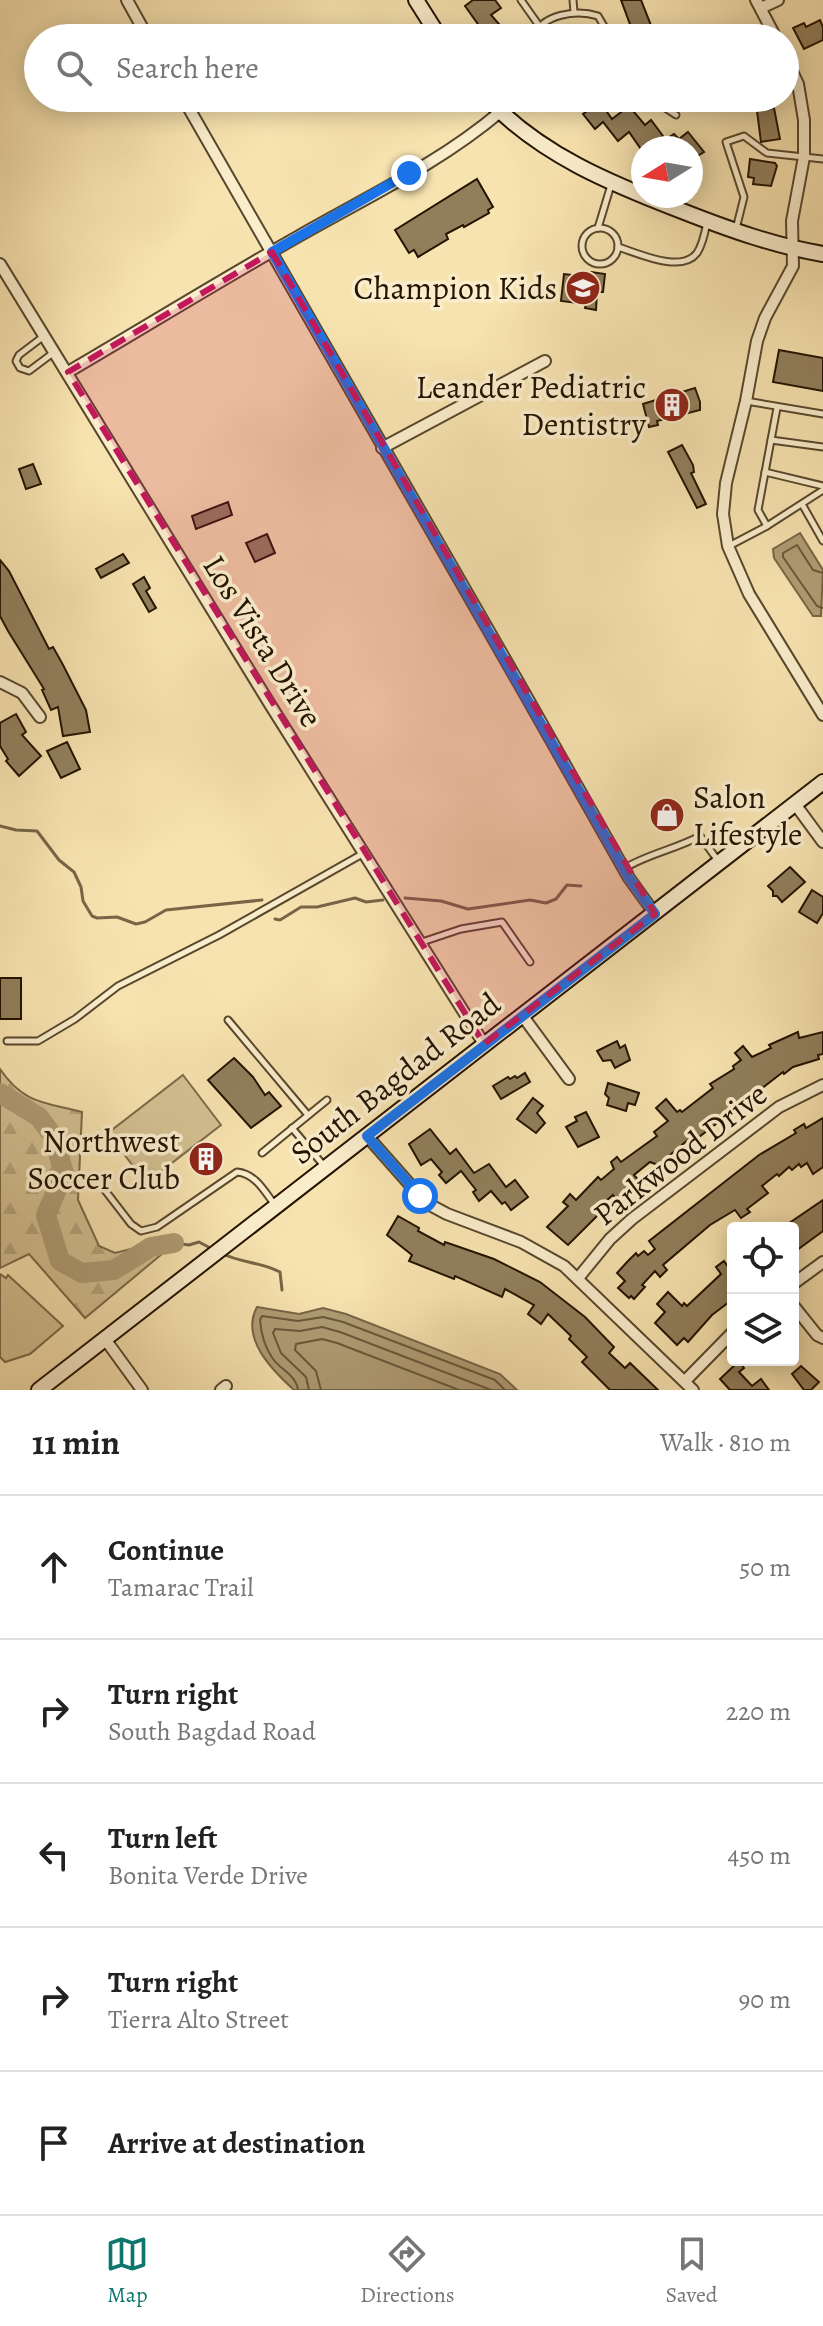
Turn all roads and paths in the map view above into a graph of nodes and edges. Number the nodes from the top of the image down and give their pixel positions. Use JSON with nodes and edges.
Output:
{"nodes":[{"id":1,"x":127,"y":0,"type":"edge"},
{"id":2,"x":416,"y":0,"type":"edge"},
{"id":3,"x":521,"y":0,"type":"edge"},
{"id":4,"x":573,"y":0,"type":"edge"},
{"id":5,"x":778,"y":0,"type":"edge"},
{"id":6,"x":759,"y":4,"type":"edge"},
{"id":7,"x":574,"y":12,"type":"junction"},
{"id":8,"x":140,"y":24,"type":"edge"},
{"id":9,"x":431,"y":24,"type":"edge"},
{"id":10,"x":538,"y":24,"type":"edge"},
{"id":11,"x":545,"y":24,"type":"edge"},
{"id":12,"x":603,"y":24,"type":"edge"},
{"id":13,"x":769,"y":24,"type":"edge"},
{"id":14,"x":799,"y":90,"type":"edge"},
{"id":15,"x":191,"y":112,"type":"edge"},
{"id":16,"x":500,"y":112,"type":"joint"},
{"id":17,"x":671,"y":112,"type":"edge"},
{"id":18,"x":676,"y":115,"type":"dead end"},
{"id":19,"x":804,"y":157,"type":"junction"},
{"id":20,"x":823,"y":159,"type":"edge"},
{"id":21,"x":612,"y":184,"type":"junction"},
{"id":22,"x":707,"y":221,"type":"junction"},
{"id":23,"x":598,"y":228,"type":"junction"},
{"id":24,"x":736,"y":231,"type":"junction"},
{"id":25,"x":618,"y":247,"type":"junction"},
{"id":26,"x":793,"y":249,"type":"junction"},
{"id":27,"x":272,"y":252,"type":"junction"},
{"id":28,"x":823,"y":254,"type":"edge"},
{"id":29,"x":0,"y":264,"type":"edge"},
{"id":30,"x":45,"y":336,"type":"junction"},
{"id":31,"x":55,"y":351,"type":"junction"},
{"id":32,"x":545,"y":361,"type":"dead end"},
{"id":33,"x":68,"y":372,"type":"junction"},
{"id":34,"x":746,"y":401,"type":"junction"},
{"id":35,"x":777,"y":408,"type":"junction"},
{"id":36,"x":823,"y":414,"type":"edge"},
{"id":37,"x":771,"y":440,"type":"junction"},
{"id":38,"x":823,"y":447,"type":"edge"},
{"id":39,"x":382,"y":448,"type":"junction"},
{"id":40,"x":765,"y":472,"type":"junction"},
{"id":41,"x":823,"y":488,"type":"edge"},
{"id":42,"x":802,"y":504,"type":"junction"},
{"id":43,"x":767,"y":526,"type":"junction"},
{"id":44,"x":823,"y":541,"type":"edge"},
{"id":45,"x":728,"y":546,"type":"junction"},
{"id":46,"x":0,"y":682,"type":"edge"},
{"id":47,"x":823,"y":715,"type":"edge"},
{"id":48,"x":40,"y":717,"type":"dead end"},
{"id":49,"x":823,"y":782,"type":"edge"},
{"id":50,"x":795,"y":804,"type":"junction"},
{"id":51,"x":823,"y":842,"type":"edge"},
{"id":52,"x":365,"y":853,"type":"junction"},
{"id":53,"x":719,"y":863,"type":"junction"},
{"id":54,"x":624,"y":869,"type":"junction"},
{"id":55,"x":655,"y":914,"type":"junction"},
{"id":56,"x":422,"y":942,"type":"junction"},
{"id":57,"x":530,"y":962,"type":"dead end"},
{"id":58,"x":522,"y":1015,"type":"junction"},
{"id":59,"x":228,"y":1020,"type":"dead end"},
{"id":60,"x":7,"y":1041,"type":"dead end"},
{"id":61,"x":484,"y":1044,"type":"junction"},
{"id":62,"x":569,"y":1079,"type":"dead end"},
{"id":63,"x":823,"y":1085,"type":"edge"},
{"id":64,"x":327,"y":1100,"type":"dead end"},
{"id":65,"x":308,"y":1115,"type":"junction"},
{"id":66,"x":292,"y":1128,"type":"junction"},
{"id":67,"x":367,"y":1136,"type":"junction"},
{"id":68,"x":262,"y":1153,"type":"dead end"},
{"id":69,"x":326,"y":1168,"type":"junction"},
{"id":70,"x":104,"y":1189,"type":"dead end"},
{"id":71,"x":275,"y":1207,"type":"junction"},
{"id":72,"x":823,"y":1262,"type":"edge"},
{"id":73,"x":579,"y":1277,"type":"junction"},
{"id":74,"x":799,"y":1280,"type":"edge"},
{"id":75,"x":799,"y":1312,"type":"edge"},
{"id":76,"x":727,"y":1338,"type":"edge"},
{"id":77,"x":823,"y":1338,"type":"edge"},
{"id":78,"x":105,"y":1339,"type":"junction"},
{"id":79,"x":685,"y":1381,"type":"junction"},
{"id":80,"x":39,"y":1390,"type":"edge"},
{"id":81,"x":142,"y":1390,"type":"edge"},
{"id":82,"x":693,"y":1390,"type":"edge"}],
"edges":[{"from":1,"to":8,"type":"street"},
{"from":2,"to":9,"type":"main road"},
{"from":3,"to":10,"type":"lane"},
{"from":4,"to":7,"type":"lane"},
{"from":5,"to":6,"type":"street"},
{"from":6,"to":13,"type":"street"},
{"from":7,"to":11,"type":"lane"},
{"from":7,"to":12,"type":"lane"},
{"from":14,"to":19,"type":"street"},
{"from":15,"to":27,"type":"street"},
{"from":16,"to":21,"type":"main road"},
{"from":16,"to":27,"type":"street"},
{"from":17,"to":18,"type":"lane"},
{"from":19,"to":20,"type":"lane"},
{"from":19,"to":24,"type":"lane"},
{"from":19,"to":26,"type":"street"},
{"from":21,"to":22,"type":"main road"},
{"from":21,"to":23,"type":"lane"},
{"from":22,"to":24,"type":"main road"},
{"from":22,"to":25,"type":"lane"},
{"from":23,"to":25,"type":"lane"},
{"from":23,"to":25,"type":"lane"},
{"from":24,"to":26,"type":"main road"},
{"from":26,"to":28,"type":"main road"},
{"from":26,"to":34,"type":"street"},
{"from":27,"to":33,"type":"street"},
{"from":27,"to":39,"type":"street"},
{"from":29,"to":30,"type":"street","name":"Los Vista Drive"},
{"from":30,"to":31,"type":"street","name":"Los Vista Drive"},
{"from":30,"to":31,"type":"lane"},
{"from":31,"to":33,"type":"street","name":"Los Vista Drive"},
{"from":32,"to":39,"type":"street"},
{"from":33,"to":52,"type":"street","name":"Los Vista Drive"},
{"from":34,"to":35,"type":"lane"},
{"from":34,"to":45,"type":"street"},
{"from":35,"to":36,"type":"lane"},
{"from":35,"to":37,"type":"lane"},
{"from":37,"to":38,"type":"lane"},
{"from":37,"to":40,"type":"lane"},
{"from":39,"to":54,"type":"street"},
{"from":40,"to":41,"type":"lane"},
{"from":40,"to":43,"type":"lane"},
{"from":41,"to":42,"type":"lane"},
{"from":42,"to":43,"type":"lane"},
{"from":42,"to":44,"type":"lane"},
{"from":43,"to":45,"type":"lane"},
{"from":45,"to":47,"type":"street"},
{"from":46,"to":48,"type":"street"},
{"from":49,"to":50,"type":"main road","name":"South Bagdad Road"},
{"from":50,"to":51,"type":"street"},
{"from":50,"to":53,"type":"main road","name":"South Bagdad Road"},
{"from":52,"to":56,"type":"street","name":"Los Vista Drive"},
{"from":52,"to":60,"type":"lane"},
{"from":53,"to":54,"type":"lane"},
{"from":53,"to":55,"type":"main road","name":"South Bagdad Road"},
{"from":54,"to":55,"type":"street"},
{"from":55,"to":58,"type":"main road","name":"South Bagdad Road"},
{"from":56,"to":57,"type":"lane"},
{"from":56,"to":61,"type":"street","name":"Los Vista Drive"},
{"from":58,"to":61,"type":"main road","name":"South Bagdad Road"},
{"from":58,"to":62,"type":"street"},
{"from":59,"to":65,"type":"lane"},
{"from":61,"to":67,"type":"main road","name":"South Bagdad Road"},
{"from":63,"to":73,"type":"street","name":"Parkwood Drive"},
{"from":64,"to":65,"type":"lane"},
{"from":65,"to":66,"type":"lane"},
{"from":66,"to":68,"type":"lane"},
{"from":66,"to":69,"type":"lane"},
{"from":67,"to":69,"type":"main road","name":"South Bagdad Road"},
{"from":67,"to":73,"type":"street"},
{"from":69,"to":71,"type":"main road","name":"South Bagdad Road"},
{"from":70,"to":71,"type":"lane"},
{"from":71,"to":78,"type":"main road","name":"South Bagdad Road"},
{"from":72,"to":74,"type":"street"},
{"from":73,"to":79,"type":"street"},
{"from":75,"to":77,"type":"street"},
{"from":76,"to":79,"type":"street"},
{"from":78,"to":80,"type":"main road","name":"South Bagdad Road"},
{"from":78,"to":81,"type":"street"},
{"from":79,"to":82,"type":"street"}]}
